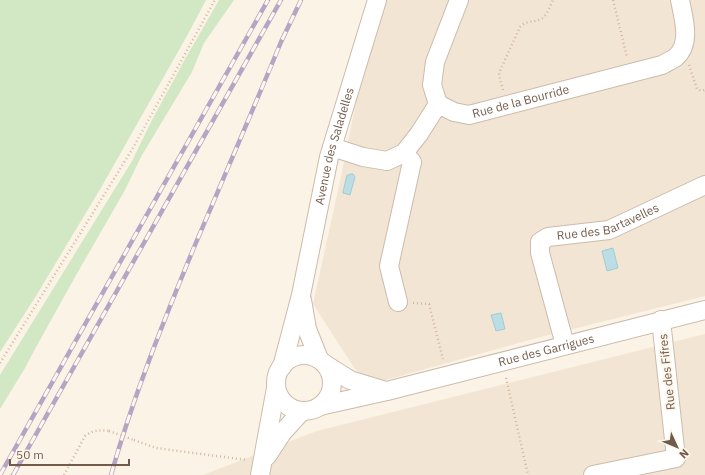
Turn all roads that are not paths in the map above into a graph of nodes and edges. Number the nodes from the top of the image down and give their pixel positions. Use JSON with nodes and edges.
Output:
{"nodes":[{"id":1,"x":377,"y":0,"type":"edge"},
{"id":2,"x":459,"y":0,"type":"edge"},
{"id":3,"x":680,"y":0,"type":"edge"},
{"id":4,"x":438,"y":104,"type":"junction"},
{"id":5,"x":332,"y":147,"type":"junction"},
{"id":6,"x":404,"y":153,"type":"junction"},
{"id":7,"x":705,"y":185,"type":"edge"},
{"id":8,"x":301,"y":296,"type":"junction"},
{"id":9,"x":398,"y":302,"type":"road end"},
{"id":10,"x":705,"y":310,"type":"edge"},
{"id":11,"x":662,"y":320,"type":"junction"},
{"id":12,"x":565,"y":345,"type":"junction"},
{"id":13,"x":322,"y":362,"type":"junction"},
{"id":14,"x":282,"y":367,"type":"junction"},
{"id":15,"x":276,"y":388,"type":"junction"},
{"id":16,"x":387,"y":391,"type":"junction"},
{"id":17,"x":320,"y":406,"type":"junction"},
{"id":18,"x":302,"y":411,"type":"junction"},
{"id":19,"x":262,"y":468,"type":"edge"},
{"id":20,"x":593,"y":475,"type":"edge"}],
"edges":[{"from":1,"to":5,"type":"street","name":"Avenue des Saladelles"},
{"from":2,"to":4,"type":"street"},
{"from":3,"to":4,"type":"street","name":"Rue de la Bourride"},
{"from":4,"to":6,"type":"street"},
{"from":5,"to":6,"type":"street"},
{"from":5,"to":8,"type":"street","name":"Avenue des Saladelles"},
{"from":6,"to":9,"type":"street"},
{"from":7,"to":12,"type":"street","name":"Rue des Bartavelles"},
{"from":8,"to":13,"type":"street","name":"Avenue des Saladelles"},
{"from":8,"to":14,"type":"street","name":"Avenue des Saladelles"},
{"from":10,"to":11,"type":"street","name":"Rue des Garrigues"},
{"from":11,"to":12,"type":"street","name":"Rue des Garrigues"},
{"from":11,"to":20,"type":"street","name":"Rue des Fifres"},
{"from":12,"to":16,"type":"street","name":"Rue des Garrigues"},
{"from":13,"to":14,"type":"street"},
{"from":13,"to":16,"type":"street"},
{"from":13,"to":17,"type":"street"},
{"from":14,"to":15,"type":"street"},
{"from":15,"to":18,"type":"street"},
{"from":15,"to":19,"type":"street"},
{"from":16,"to":17,"type":"street","name":"Rue des Garrigues"},
{"from":17,"to":18,"type":"street"},
{"from":18,"to":19,"type":"street"}]}
